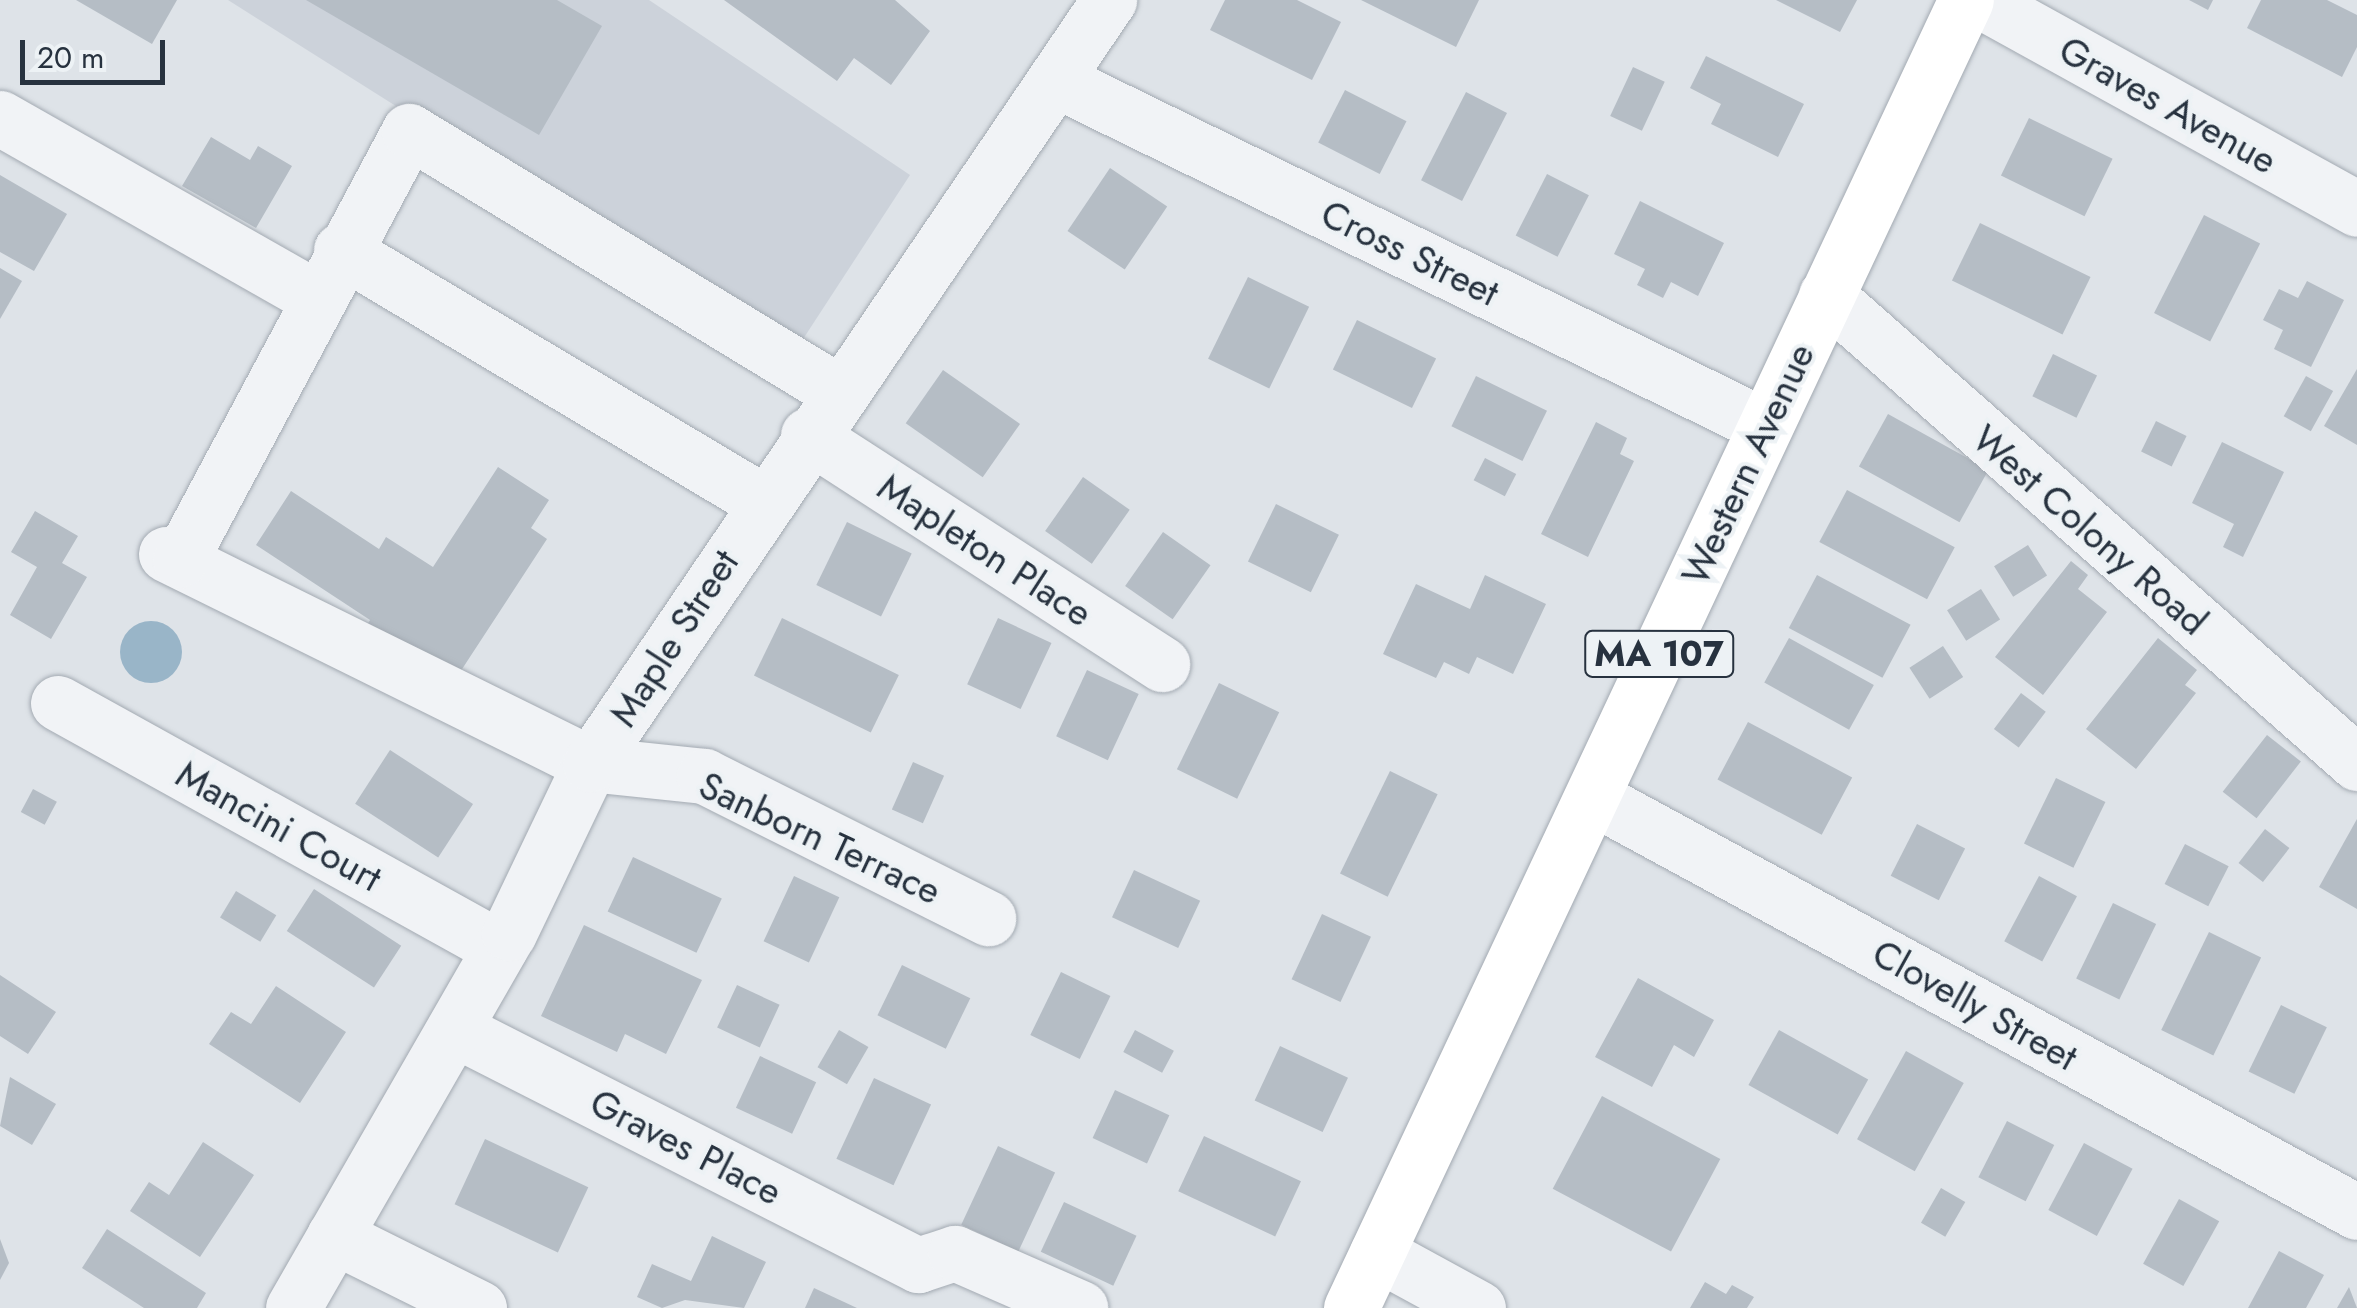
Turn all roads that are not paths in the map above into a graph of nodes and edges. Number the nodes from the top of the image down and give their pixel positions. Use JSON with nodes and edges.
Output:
{"nodes":[{"id":1,"x":1109,"y":0,"type":"edge"},
{"id":2,"x":1966,"y":0,"type":"edge"},
{"id":3,"x":1979,"y":0,"type":"edge"},
{"id":4,"x":1056,"y":80,"type":"junction"},
{"id":5,"x":0,"y":118,"type":"edge"},
{"id":6,"x":2357,"y":210,"type":"edge"},
{"id":7,"x":341,"y":250,"type":"junction"},
{"id":8,"x":315,"y":296,"type":"junction"},
{"id":9,"x":1826,"y":296,"type":"junction"},
{"id":10,"x":837,"y":391,"type":"junction"},
{"id":11,"x":1765,"y":426,"type":"junction"},
{"id":12,"x":808,"y":436,"type":"junction"},
{"id":13,"x":763,"y":502,"type":"junction"},
{"id":14,"x":1162,"y":664,"type":"dead end"},
{"id":15,"x":58,"y":703,"type":"dead end"},
{"id":16,"x":2357,"y":763,"type":"edge"},
{"id":17,"x":590,"y":764,"type":"junction"},
{"id":18,"x":1592,"y":797,"type":"junction"},
{"id":19,"x":988,"y":918,"type":"dead end"},
{"id":20,"x":500,"y":948,"type":"junction"},
{"id":21,"x":454,"y":1029,"type":"junction"},
{"id":22,"x":2357,"y":1212,"type":"edge"},
{"id":23,"x":334,"y":1236,"type":"junction"},
{"id":24,"x":1377,"y":1252,"type":"junction"},
{"id":25,"x":393,"y":1289,"type":"edge"},
{"id":26,"x":292,"y":1308,"type":"edge"},
{"id":27,"x":479,"y":1308,"type":"edge"},
{"id":28,"x":1080,"y":1308,"type":"edge"},
{"id":29,"x":1351,"y":1308,"type":"edge"},
{"id":30,"x":1478,"y":1308,"type":"edge"}],
"edges":[{"from":1,"to":4,"type":"street","name":"Maple Street"},
{"from":2,"to":9,"type":"main road","name":"Western Avenue","number":"MA 107"},
{"from":3,"to":6,"type":"street","name":"Graves Avenue"},
{"from":4,"to":10,"type":"street","name":"Maple Street"},
{"from":4,"to":11,"type":"street","name":"Cross Street"},
{"from":5,"to":8,"type":"street"},
{"from":7,"to":8,"type":"street"},
{"from":7,"to":10,"type":"street"},
{"from":7,"to":13,"type":"street"},
{"from":8,"to":17,"type":"street"},
{"from":9,"to":11,"type":"main road","name":"Western Avenue","number":"MA 107"},
{"from":9,"to":16,"type":"street","name":"West Colony Road"},
{"from":10,"to":12,"type":"street","name":"Maple Street"},
{"from":11,"to":18,"type":"main road","name":"Western Avenue","number":"MA 107"},
{"from":12,"to":13,"type":"street","name":"Maple Street"},
{"from":12,"to":14,"type":"street","name":"Mapleton Place"},
{"from":13,"to":17,"type":"street","name":"Maple Street"},
{"from":15,"to":20,"type":"street","name":"Mancini Court"},
{"from":17,"to":19,"type":"street","name":"Sanborn Terrace"},
{"from":17,"to":20,"type":"street","name":"Maple Street"},
{"from":18,"to":22,"type":"street","name":"Clovelly Street"},
{"from":18,"to":24,"type":"main road","name":"Western Avenue","number":"MA 107"},
{"from":20,"to":21,"type":"street","name":"Maple Street"},
{"from":21,"to":23,"type":"street","name":"Maple Street"},
{"from":21,"to":28,"type":"street","name":"Graves Place"},
{"from":23,"to":25,"type":"street"},
{"from":23,"to":26,"type":"street","name":"Maple Street"},
{"from":24,"to":29,"type":"main road","name":"Western Avenue","number":"MA 107"},
{"from":24,"to":30,"type":"street"},
{"from":25,"to":27,"type":"street"}]}
